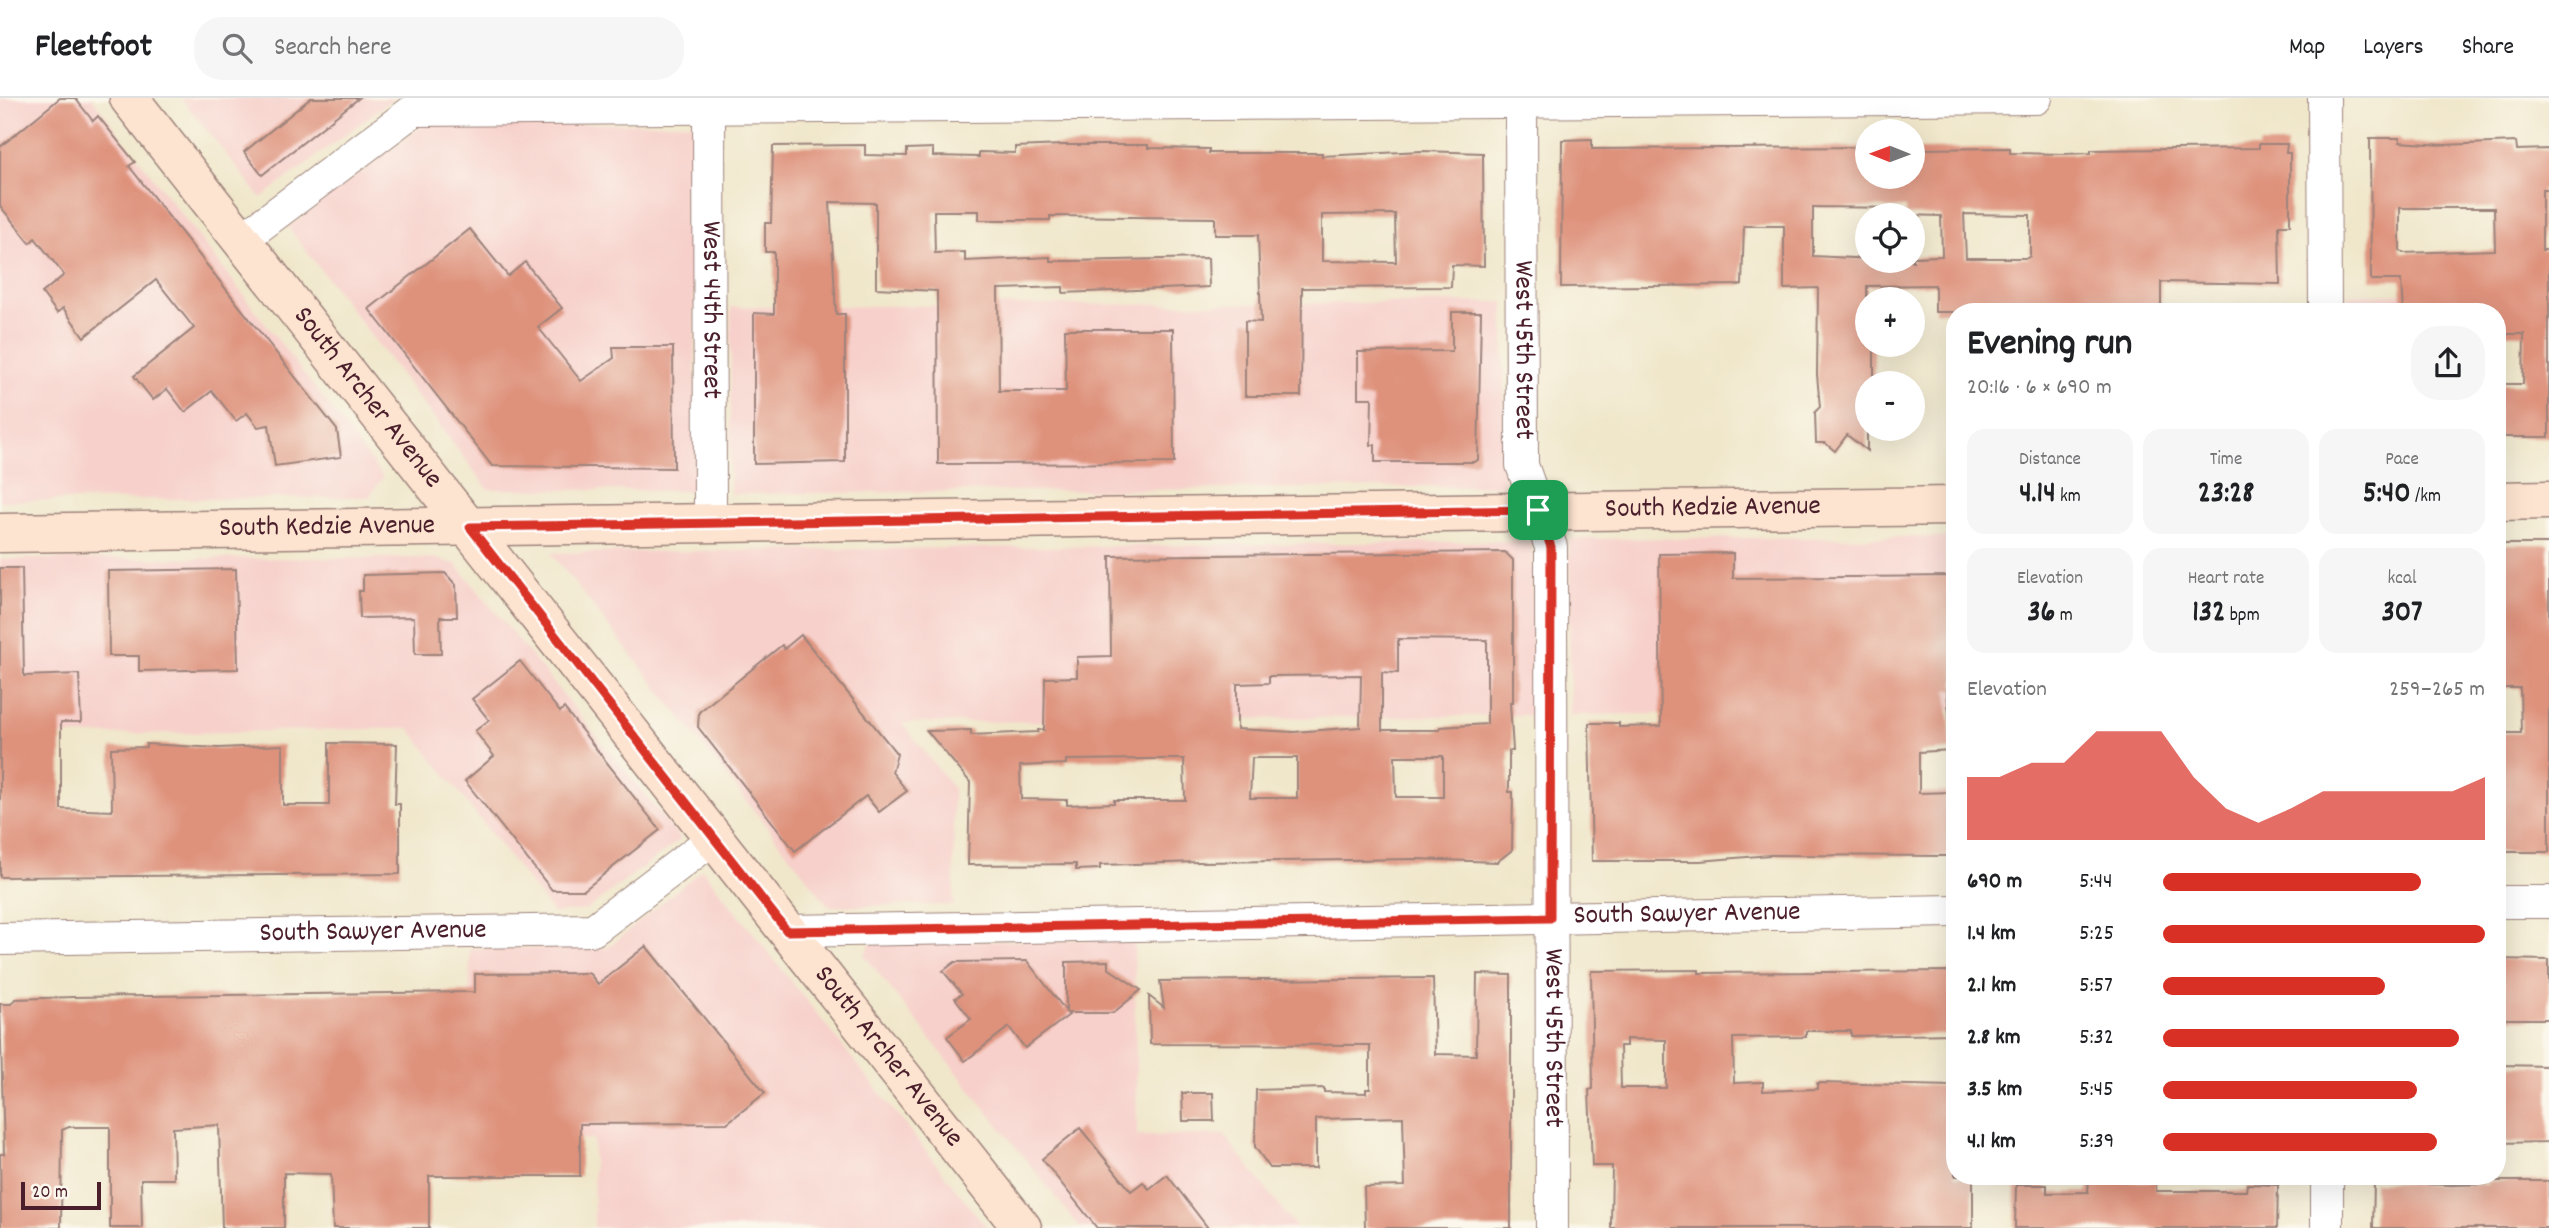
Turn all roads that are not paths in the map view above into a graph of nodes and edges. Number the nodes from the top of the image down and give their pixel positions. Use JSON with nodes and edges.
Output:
{"nodes":[{"id":1,"x":129,"y":98,"type":"edge"},
{"id":2,"x":2036,"y":98,"type":"edge"},
{"id":3,"x":2324,"y":98,"type":"edge"},
{"id":4,"x":1521,"y":100,"type":"edge"},
{"id":5,"x":709,"y":103,"type":"edge"},
{"id":6,"x":241,"y":240,"type":"junction"},
{"id":7,"x":2325,"y":303,"type":"edge"},
{"id":8,"x":2549,"y":500,"type":"edge"},
{"id":9,"x":2506,"y":501,"type":"edge"},
{"id":10,"x":1946,"y":506,"type":"edge"},
{"id":11,"x":1538,"y":510,"type":"junction"},
{"id":12,"x":710,"y":522,"type":"junction"},
{"id":13,"x":470,"y":527,"type":"junction"},
{"id":14,"x":0,"y":533,"type":"edge"},
{"id":15,"x":714,"y":838,"type":"junction"},
{"id":16,"x":2506,"y":902,"type":"edge"},
{"id":17,"x":2549,"y":902,"type":"edge"},
{"id":18,"x":1946,"y":911,"type":"edge"},
{"id":19,"x":1550,"y":918,"type":"junction"},
{"id":20,"x":787,"y":931,"type":"junction"},
{"id":21,"x":0,"y":939,"type":"edge"},
{"id":22,"x":2327,"y":1185,"type":"edge"},
{"id":23,"x":1022,"y":1228,"type":"edge"},
{"id":24,"x":1552,"y":1228,"type":"edge"},
{"id":25,"x":2327,"y":1228,"type":"edge"}],
"edges":[{"from":1,"to":6,"type":"main road","name":"South Archer Avenue"},
{"from":2,"to":4,"type":"street"},
{"from":3,"to":7,"type":"street"},
{"from":4,"to":5,"type":"street"},
{"from":4,"to":11,"type":"street","name":"West 45th Street"},
{"from":5,"to":6,"type":"street"},
{"from":5,"to":12,"type":"street","name":"West 44th Street"},
{"from":6,"to":13,"type":"main road","name":"South Archer Avenue"},
{"from":8,"to":9,"type":"main road"},
{"from":10,"to":11,"type":"main road","name":"South Kedzie Avenue"},
{"from":11,"to":12,"type":"main road","name":"South Kedzie Avenue"},
{"from":11,"to":19,"type":"street","name":"West 45th Street"},
{"from":12,"to":13,"type":"main road","name":"South Kedzie Avenue"},
{"from":13,"to":14,"type":"main road","name":"South Kedzie Avenue"},
{"from":13,"to":15,"type":"main road","name":"South Archer Avenue"},
{"from":15,"to":20,"type":"main road","name":"South Archer Avenue"},
{"from":15,"to":21,"type":"street","name":"South Sawyer Avenue"},
{"from":16,"to":17,"type":"street"},
{"from":18,"to":19,"type":"street","name":"South Sawyer Avenue"},
{"from":19,"to":20,"type":"street","name":"South Sawyer Avenue"},
{"from":19,"to":24,"type":"street","name":"West 45th Street"},
{"from":20,"to":23,"type":"main road","name":"South Archer Avenue"},
{"from":22,"to":25,"type":"street"}]}
